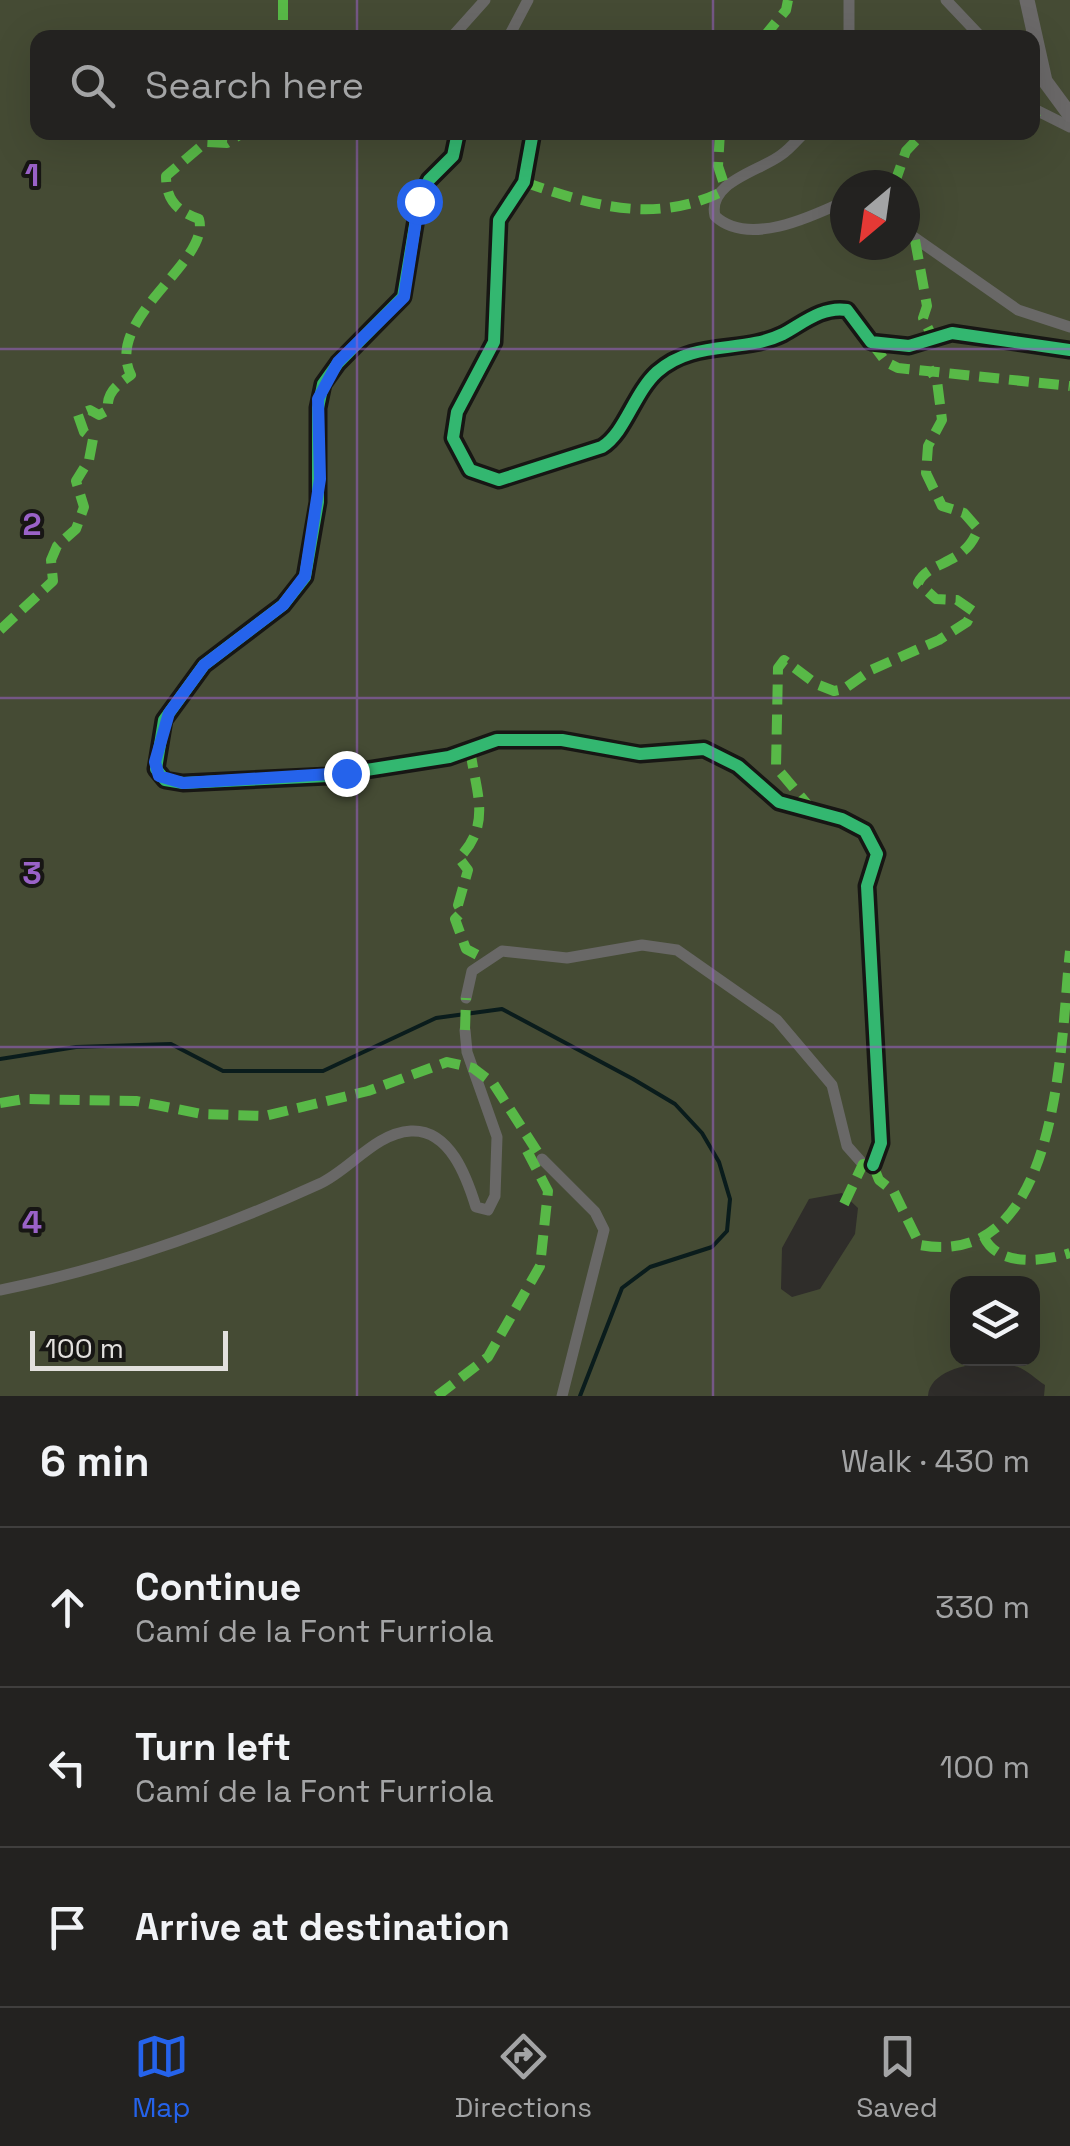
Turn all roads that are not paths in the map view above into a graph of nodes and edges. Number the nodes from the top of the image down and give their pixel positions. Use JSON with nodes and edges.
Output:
{"nodes":[{"id":1,"x":485,"y":0,"type":"edge"},
{"id":2,"x":528,"y":0,"type":"edge"},
{"id":3,"x":849,"y":0,"type":"edge"},
{"id":4,"x":946,"y":0,"type":"edge"},
{"id":5,"x":1027,"y":0,"type":"edge"},
{"id":6,"x":458,"y":30,"type":"edge"},
{"id":7,"x":512,"y":30,"type":"edge"},
{"id":8,"x":849,"y":30,"type":"edge"},
{"id":9,"x":974,"y":30,"type":"edge"},
{"id":10,"x":1034,"y":30,"type":"edge"},
{"id":11,"x":1040,"y":58,"type":"edge"},
{"id":12,"x":1040,"y":112,"type":"edge"},
{"id":13,"x":1070,"y":115,"type":"edge"},
{"id":14,"x":1070,"y":127,"type":"edge"},
{"id":15,"x":456,"y":140,"type":"edge"},
{"id":16,"x":532,"y":140,"type":"edge"},
{"id":17,"x":797,"y":140,"type":"edge"},
{"id":18,"x":830,"y":208,"type":"edge"},
{"id":19,"x":920,"y":241,"type":"edge"},
{"id":20,"x":1070,"y":327,"type":"edge"},
{"id":21,"x":1070,"y":350,"type":"edge"},
{"id":22,"x":466,"y":998,"type":"dead end"},
{"id":23,"x":465,"y":1030,"type":"dead end"},
{"id":24,"x":542,"y":1158,"type":"dead end"},
{"id":25,"x":0,"y":1290,"type":"edge"},
{"id":26,"x":562,"y":1396,"type":"edge"}],
"edges":[{"from":1,"to":6,"type":"street"},
{"from":2,"to":7,"type":"street"},
{"from":3,"to":8,"type":"street"},
{"from":4,"to":9,"type":"street"},
{"from":5,"to":10,"type":"main road"},
{"from":11,"to":13,"type":"main road"},
{"from":12,"to":14,"type":"street"},
{"from":15,"to":22,"type":"street"},
{"from":16,"to":21,"type":"street"},
{"from":17,"to":18,"type":"street"},
{"from":19,"to":20,"type":"street"},
{"from":23,"to":25,"type":"street"},
{"from":24,"to":26,"type":"street"}]}
